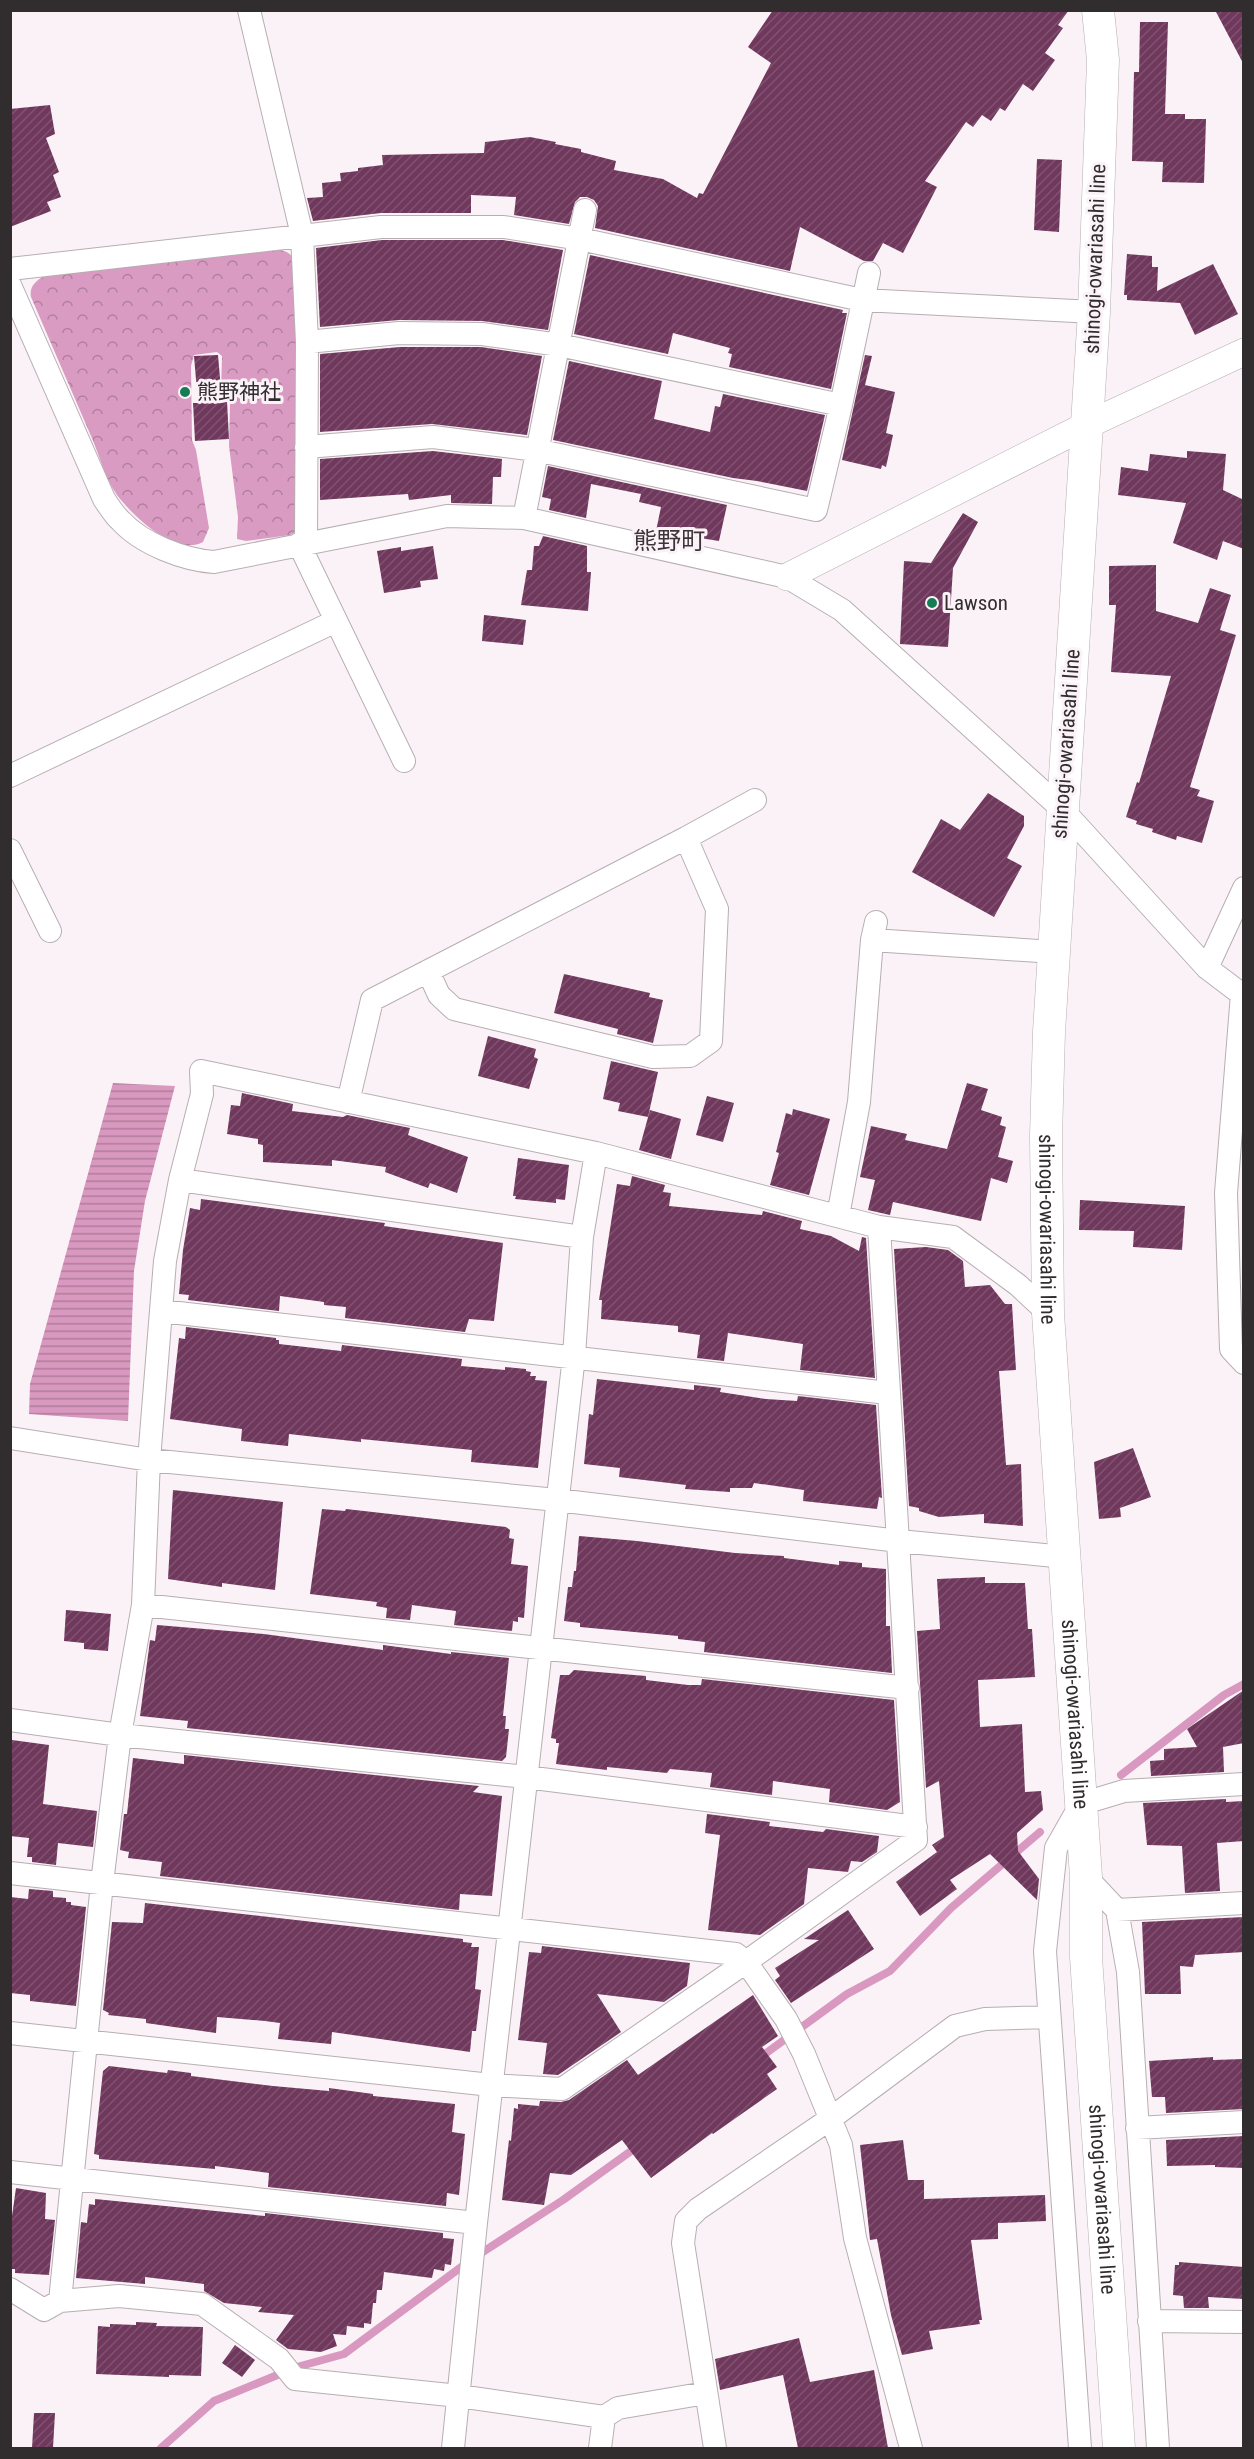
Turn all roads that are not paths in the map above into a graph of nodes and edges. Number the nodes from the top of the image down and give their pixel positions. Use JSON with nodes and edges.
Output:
{"nodes":[{"id":1,"x":249,"y":10,"type":"edge"},
{"id":2,"x":1098,"y":10,"type":"edge"},
{"id":3,"x":585,"y":210,"type":"dead end"},
{"id":4,"x":302,"y":235,"type":"junction"},
{"id":5,"x":580,"y":239,"type":"junction"},
{"id":6,"x":10,"y":270,"type":"edge"},
{"id":7,"x":869,"y":273,"type":"dead end"},
{"id":8,"x":10,"y":285,"type":"edge"},
{"id":9,"x":862,"y":300,"type":"junction"},
{"id":10,"x":1094,"y":312,"type":"junction"},
{"id":11,"x":307,"y":342,"type":"junction"},
{"id":12,"x":559,"y":345,"type":"junction"},
{"id":13,"x":1244,"y":352,"type":"edge"},
{"id":14,"x":841,"y":405,"type":"junction"},
{"id":15,"x":1087,"y":425,"type":"junction"},
{"id":16,"x":306,"y":447,"type":"junction"},
{"id":17,"x":536,"y":450,"type":"junction"},
{"id":18,"x":524,"y":518,"type":"junction"},
{"id":19,"x":302,"y":543,"type":"junction"},
{"id":20,"x":787,"y":576,"type":"junction"},
{"id":21,"x":336,"y":621,"type":"junction"},
{"id":22,"x":404,"y":761,"type":"dead end"},
{"id":23,"x":10,"y":776,"type":"edge"},
{"id":24,"x":755,"y":800,"type":"dead end"},
{"id":25,"x":1062,"y":809,"type":"junction"},
{"id":26,"x":686,"y":838,"type":"junction"},
{"id":27,"x":10,"y":850,"type":"edge"},
{"id":28,"x":1244,"y":888,"type":"edge"},
{"id":29,"x":50,"y":931,"type":"dead end"},
{"id":30,"x":1054,"y":952,"type":"junction"},
{"id":31,"x":1207,"y":968,"type":"junction"},
{"id":32,"x":428,"y":971,"type":"junction"},
{"id":33,"x":1243,"y":995,"type":"edge"},
{"id":34,"x":348,"y":1102,"type":"junction"},
{"id":35,"x":596,"y":1154,"type":"junction"},
{"id":36,"x":180,"y":1180,"type":"junction"},
{"id":37,"x":1235,"y":1195,"type":"edge"},
{"id":38,"x":838,"y":1216,"type":"junction"},
{"id":39,"x":879,"y":1227,"type":"junction"},
{"id":40,"x":582,"y":1237,"type":"junction"},
{"id":41,"x":161,"y":1311,"type":"junction"},
{"id":42,"x":1048,"y":1313,"type":"junction"},
{"id":43,"x":574,"y":1356,"type":"junction"},
{"id":44,"x":1244,"y":1364,"type":"edge"},
{"id":45,"x":888,"y":1393,"type":"junction"},
{"id":46,"x":10,"y":1438,"type":"edge"},
{"id":47,"x":149,"y":1460,"type":"junction"},
{"id":48,"x":557,"y":1500,"type":"junction"},
{"id":49,"x":899,"y":1541,"type":"junction"},
{"id":50,"x":1065,"y":1557,"type":"junction"},
{"id":51,"x":143,"y":1605,"type":"junction"},
{"id":52,"x":541,"y":1647,"type":"junction"},
{"id":53,"x":908,"y":1688,"type":"junction"},
{"id":54,"x":10,"y":1720,"type":"edge"},
{"id":55,"x":120,"y":1735,"type":"junction"},
{"id":56,"x":526,"y":1777,"type":"junction"},
{"id":57,"x":1244,"y":1784,"type":"edge"},
{"id":58,"x":1081,"y":1804,"type":"junction"},
{"id":59,"x":916,"y":1827,"type":"junction"},
{"id":60,"x":10,"y":1873,"type":"edge"},
{"id":61,"x":1086,"y":1877,"type":"junction"},
{"id":62,"x":102,"y":1883,"type":"junction"},
{"id":63,"x":1244,"y":1903,"type":"edge"},
{"id":64,"x":1117,"y":1910,"type":"junction"},
{"id":65,"x":509,"y":1927,"type":"junction"},
{"id":66,"x":746,"y":1962,"type":"junction"},
{"id":67,"x":1049,"y":2017,"type":"junction"},
{"id":68,"x":10,"y":2033,"type":"edge"},
{"id":69,"x":86,"y":2041,"type":"junction"},
{"id":70,"x":491,"y":2085,"type":"junction"},
{"id":71,"x":830,"y":2119,"type":"junction"},
{"id":72,"x":1244,"y":2122,"type":"edge"},
{"id":73,"x":1137,"y":2128,"type":"junction"},
{"id":74,"x":10,"y":2172,"type":"edge"},
{"id":75,"x":72,"y":2180,"type":"junction"},
{"id":76,"x":476,"y":2223,"type":"junction"},
{"id":77,"x":10,"y":2289,"type":"edge"},
{"id":78,"x":60,"y":2301,"type":"junction"},
{"id":79,"x":1149,"y":2321,"type":"junction"},
{"id":80,"x":1244,"y":2322,"type":"edge"},
{"id":81,"x":706,"y":2392,"type":"junction"},
{"id":82,"x":459,"y":2396,"type":"junction"},
{"id":83,"x":604,"y":2417,"type":"junction"},
{"id":84,"x":453,"y":2448,"type":"edge"},
{"id":85,"x":600,"y":2448,"type":"edge"},
{"id":86,"x":715,"y":2448,"type":"edge"},
{"id":87,"x":910,"y":2448,"type":"edge"},
{"id":88,"x":1080,"y":2448,"type":"edge"},
{"id":89,"x":1119,"y":2448,"type":"edge"},
{"id":90,"x":1158,"y":2448,"type":"edge"}],
"edges":[{"from":1,"to":4,"type":"street"},
{"from":2,"to":10,"type":"main road","name":"shinogi-owariasahi line"},
{"from":3,"to":5,"type":"street"},
{"from":4,"to":5,"type":"street"},
{"from":4,"to":6,"type":"street"},
{"from":4,"to":11,"type":"street"},
{"from":5,"to":9,"type":"street"},
{"from":5,"to":12,"type":"street"},
{"from":7,"to":9,"type":"street"},
{"from":8,"to":19,"type":"street"},
{"from":9,"to":10,"type":"street"},
{"from":9,"to":14,"type":"street"},
{"from":10,"to":15,"type":"main road","name":"shinogi-owariasahi line"},
{"from":11,"to":12,"type":"street"},
{"from":11,"to":16,"type":"street"},
{"from":12,"to":14,"type":"street"},
{"from":12,"to":17,"type":"street"},
{"from":13,"to":15,"type":"street"},
{"from":14,"to":17,"type":"street"},
{"from":15,"to":20,"type":"street"},
{"from":15,"to":25,"type":"main road","name":"shinogi-owariasahi line"},
{"from":16,"to":17,"type":"street"},
{"from":16,"to":19,"type":"street"},
{"from":17,"to":18,"type":"street"},
{"from":18,"to":19,"type":"street"},
{"from":18,"to":20,"type":"street"},
{"from":19,"to":21,"type":"street"},
{"from":20,"to":25,"type":"street"},
{"from":21,"to":22,"type":"street"},
{"from":21,"to":23,"type":"street"},
{"from":24,"to":26,"type":"street"},
{"from":25,"to":30,"type":"main road","name":"shinogi-owariasahi line"},
{"from":25,"to":31,"type":"street"},
{"from":26,"to":32,"type":"street"},
{"from":26,"to":32,"type":"street"},
{"from":27,"to":29,"type":"street"},
{"from":28,"to":31,"type":"street"},
{"from":30,"to":38,"type":"street"},
{"from":30,"to":42,"type":"main road","name":"shinogi-owariasahi line"},
{"from":31,"to":33,"type":"street"},
{"from":32,"to":34,"type":"street"},
{"from":33,"to":37,"type":"street"},
{"from":34,"to":35,"type":"street"},
{"from":34,"to":36,"type":"street"},
{"from":35,"to":38,"type":"street"},
{"from":35,"to":40,"type":"street"},
{"from":36,"to":40,"type":"street"},
{"from":36,"to":41,"type":"street"},
{"from":37,"to":44,"type":"street"},
{"from":38,"to":39,"type":"street"},
{"from":39,"to":42,"type":"street"},
{"from":39,"to":45,"type":"street"},
{"from":40,"to":43,"type":"street"},
{"from":41,"to":43,"type":"street"},
{"from":41,"to":47,"type":"street"},
{"from":42,"to":50,"type":"main road","name":"shinogi-owariasahi line"},
{"from":43,"to":45,"type":"street"},
{"from":43,"to":48,"type":"street"},
{"from":45,"to":49,"type":"street"},
{"from":46,"to":47,"type":"street"},
{"from":47,"to":48,"type":"street"},
{"from":47,"to":51,"type":"street"},
{"from":48,"to":49,"type":"street"},
{"from":48,"to":52,"type":"street"},
{"from":49,"to":50,"type":"street"},
{"from":49,"to":53,"type":"street"},
{"from":50,"to":58,"type":"main road","name":"shinogi-owariasahi line"},
{"from":51,"to":52,"type":"street"},
{"from":51,"to":55,"type":"street"},
{"from":52,"to":53,"type":"street"},
{"from":52,"to":56,"type":"street"},
{"from":53,"to":59,"type":"street"},
{"from":54,"to":55,"type":"street"},
{"from":55,"to":56,"type":"street"},
{"from":55,"to":62,"type":"street"},
{"from":56,"to":59,"type":"street"},
{"from":56,"to":65,"type":"street"},
{"from":57,"to":58,"type":"street"},
{"from":58,"to":61,"type":"main road","name":"shinogi-owariasahi line"},
{"from":58,"to":67,"type":"street"},
{"from":59,"to":66,"type":"street"},
{"from":60,"to":62,"type":"street"},
{"from":61,"to":64,"type":"street"},
{"from":61,"to":89,"type":"main road","name":"shinogi-owariasahi line"},
{"from":62,"to":65,"type":"street"},
{"from":62,"to":69,"type":"street"},
{"from":63,"to":64,"type":"street"},
{"from":64,"to":73,"type":"street"},
{"from":65,"to":66,"type":"street"},
{"from":65,"to":70,"type":"street"},
{"from":66,"to":70,"type":"street"},
{"from":66,"to":71,"type":"street"},
{"from":67,"to":71,"type":"street"},
{"from":67,"to":88,"type":"street"},
{"from":68,"to":69,"type":"street"},
{"from":69,"to":70,"type":"street"},
{"from":69,"to":75,"type":"street"},
{"from":70,"to":76,"type":"street"},
{"from":71,"to":81,"type":"street"},
{"from":71,"to":87,"type":"street"},
{"from":72,"to":73,"type":"street"},
{"from":73,"to":79,"type":"street"},
{"from":74,"to":75,"type":"street"},
{"from":75,"to":76,"type":"street"},
{"from":75,"to":78,"type":"street"},
{"from":76,"to":82,"type":"street"},
{"from":77,"to":78,"type":"street"},
{"from":78,"to":82,"type":"street"},
{"from":79,"to":80,"type":"street"},
{"from":79,"to":90,"type":"street"},
{"from":81,"to":83,"type":"street"},
{"from":81,"to":86,"type":"street"},
{"from":82,"to":83,"type":"street"},
{"from":82,"to":84,"type":"street"},
{"from":83,"to":85,"type":"street"}]}
